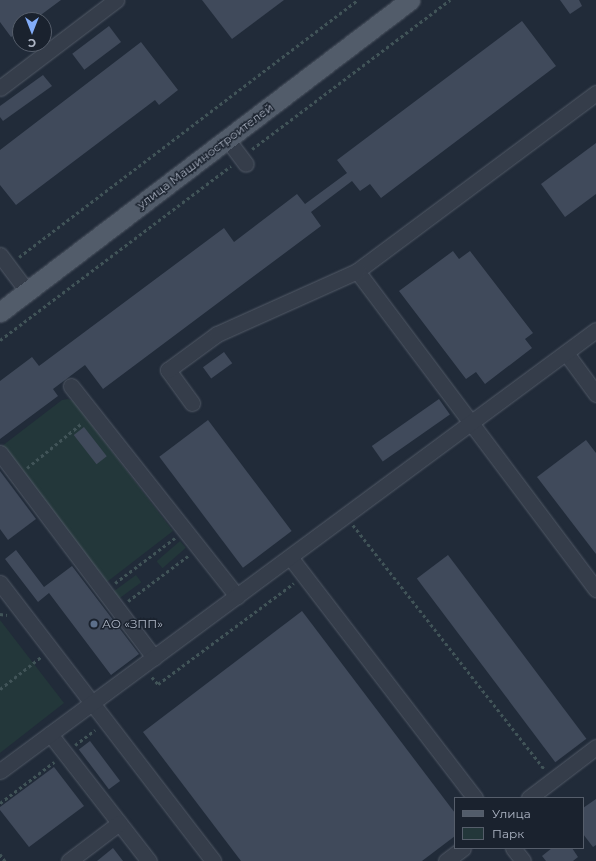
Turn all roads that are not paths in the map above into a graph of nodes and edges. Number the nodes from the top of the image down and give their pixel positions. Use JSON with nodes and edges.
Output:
{"nodes":[{"id":1,"x":116,"y":0,"type":"edge"},
{"id":2,"x":410,"y":0,"type":"edge"},
{"id":3,"x":2,"y":83,"type":"edge"},
{"id":4,"x":596,"y":93,"type":"edge"},
{"id":5,"x":227,"y":139,"type":"junction"},
{"id":6,"x":244,"y":160,"type":"road end"},
{"id":7,"x":4,"y":260,"type":"edge"},
{"id":8,"x":357,"y":271,"type":"junction"},
{"id":9,"x":27,"y":291,"type":"junction"},
{"id":10,"x":0,"y":312,"type":"edge"},
{"id":11,"x":596,"y":330,"type":"edge"},
{"id":12,"x":566,"y":353,"type":"junction"},
{"id":13,"x":71,"y":386,"type":"dead end"},
{"id":14,"x":596,"y":394,"type":"edge"},
{"id":15,"x":192,"y":403,"type":"dead end"},
{"id":16,"x":471,"y":423,"type":"junction"},
{"id":17,"x":0,"y":453,"type":"edge"},
{"id":18,"x":290,"y":557,"type":"junction"},
{"id":19,"x":0,"y":584,"type":"edge"},
{"id":20,"x":596,"y":589,"type":"edge"},
{"id":21,"x":237,"y":596,"type":"junction"},
{"id":22,"x":149,"y":661,"type":"junction"},
{"id":23,"x":92,"y":703,"type":"junction"},
{"id":24,"x":50,"y":734,"type":"junction"},
{"id":25,"x":596,"y":747,"type":"edge"},
{"id":26,"x":0,"y":771,"type":"edge"},
{"id":27,"x":474,"y":797,"type":"edge"},
{"id":28,"x":530,"y":797,"type":"edge"},
{"id":29,"x":119,"y":823,"type":"junction"},
{"id":30,"x":462,"y":849,"type":"edge"},
{"id":31,"x":515,"y":849,"type":"edge"},
{"id":32,"x":69,"y":861,"type":"edge"},
{"id":33,"x":149,"y":861,"type":"edge"},
{"id":34,"x":213,"y":861,"type":"edge"},
{"id":35,"x":446,"y":861,"type":"edge"},
{"id":36,"x":523,"y":861,"type":"edge"}],
"edges":[{"from":1,"to":3,"type":"lane"},
{"from":2,"to":5,"type":"main road","name":"улица Машиностроителей"},
{"from":4,"to":8,"type":"lane"},
{"from":5,"to":6,"type":"lane"},
{"from":5,"to":9,"type":"main road","name":"улица Машиностроителей"},
{"from":7,"to":9,"type":"lane"},
{"from":8,"to":15,"type":"lane"},
{"from":8,"to":16,"type":"lane"},
{"from":9,"to":10,"type":"main road","name":"улица Машиностроителей"},
{"from":11,"to":12,"type":"lane"},
{"from":12,"to":14,"type":"lane"},
{"from":12,"to":16,"type":"lane"},
{"from":13,"to":21,"type":"lane"},
{"from":16,"to":18,"type":"lane"},
{"from":16,"to":20,"type":"lane"},
{"from":17,"to":22,"type":"lane"},
{"from":18,"to":21,"type":"lane"},
{"from":18,"to":27,"type":"lane"},
{"from":19,"to":23,"type":"lane"},
{"from":21,"to":22,"type":"lane"},
{"from":22,"to":23,"type":"lane"},
{"from":23,"to":24,"type":"lane"},
{"from":23,"to":34,"type":"lane"},
{"from":24,"to":26,"type":"lane"},
{"from":24,"to":29,"type":"lane"},
{"from":25,"to":28,"type":"lane"},
{"from":29,"to":32,"type":"lane"},
{"from":29,"to":33,"type":"lane"},
{"from":30,"to":35,"type":"lane"},
{"from":31,"to":36,"type":"lane"}]}
